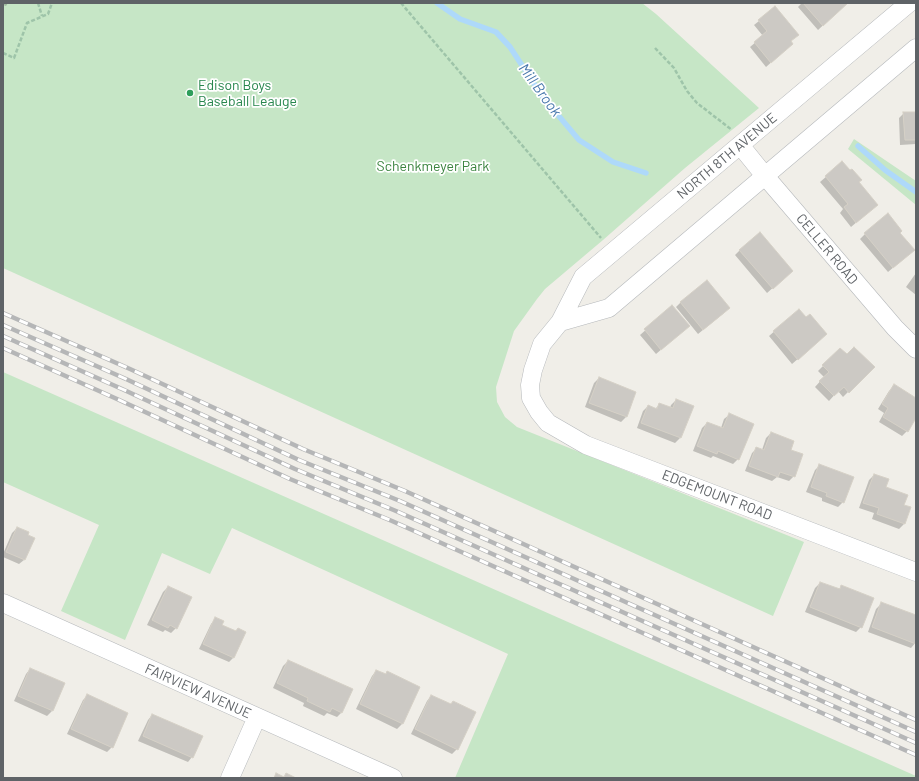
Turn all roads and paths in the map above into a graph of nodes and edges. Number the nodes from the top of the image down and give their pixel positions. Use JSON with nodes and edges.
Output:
{"nodes":[{"id":1,"x":38,"y":3,"type":"edge"},
{"id":2,"x":52,"y":3,"type":"edge"},
{"id":3,"x":401,"y":3,"type":"edge"},
{"id":4,"x":910,"y":3,"type":"edge"},
{"id":5,"x":42,"y":16,"type":"junction"},
{"id":6,"x":655,"y":48,"type":"dead end"},
{"id":7,"x":916,"y":48,"type":"edge"},
{"id":8,"x":3,"y":54,"type":"edge"},
{"id":9,"x":736,"y":138,"type":"junction"},
{"id":10,"x":765,"y":176,"type":"junction"},
{"id":11,"x":603,"y":240,"type":"dead end"},
{"id":12,"x":560,"y":322,"type":"junction"},
{"id":13,"x":916,"y":349,"type":"edge"},
{"id":14,"x":531,"y":398,"type":"joint"},
{"id":15,"x":916,"y":572,"type":"edge"},
{"id":16,"x":3,"y":603,"type":"edge"},
{"id":17,"x":257,"y":717,"type":"junction"},
{"id":18,"x":230,"y":778,"type":"edge"},
{"id":19,"x":393,"y":778,"type":"edge"}],
"edges":[{"from":1,"to":5,"type":"path"},
{"from":2,"to":5,"type":"path"},
{"from":3,"to":11,"type":"path"},
{"from":4,"to":9,"type":"street","name":"NORTH 8TH AVENUE"},
{"from":5,"to":8,"type":"path"},
{"from":6,"to":9,"type":"path"},
{"from":7,"to":10,"type":"street"},
{"from":9,"to":10,"type":"street","name":"CELLER ROAD"},
{"from":9,"to":12,"type":"street","name":"NORTH 8TH AVENUE"},
{"from":10,"to":12,"type":"street"},
{"from":10,"to":13,"type":"street","name":"CELLER ROAD"},
{"from":12,"to":14,"type":"street","name":"NORTH 8TH AVENUE"},
{"from":14,"to":15,"type":"street","name":"EDGEMOUNT ROAD"},
{"from":16,"to":17,"type":"street","name":"FAIRVIEW AVENUE"},
{"from":17,"to":18,"type":"street"},
{"from":17,"to":19,"type":"street","name":"FAIRVIEW AVENUE"}]}
